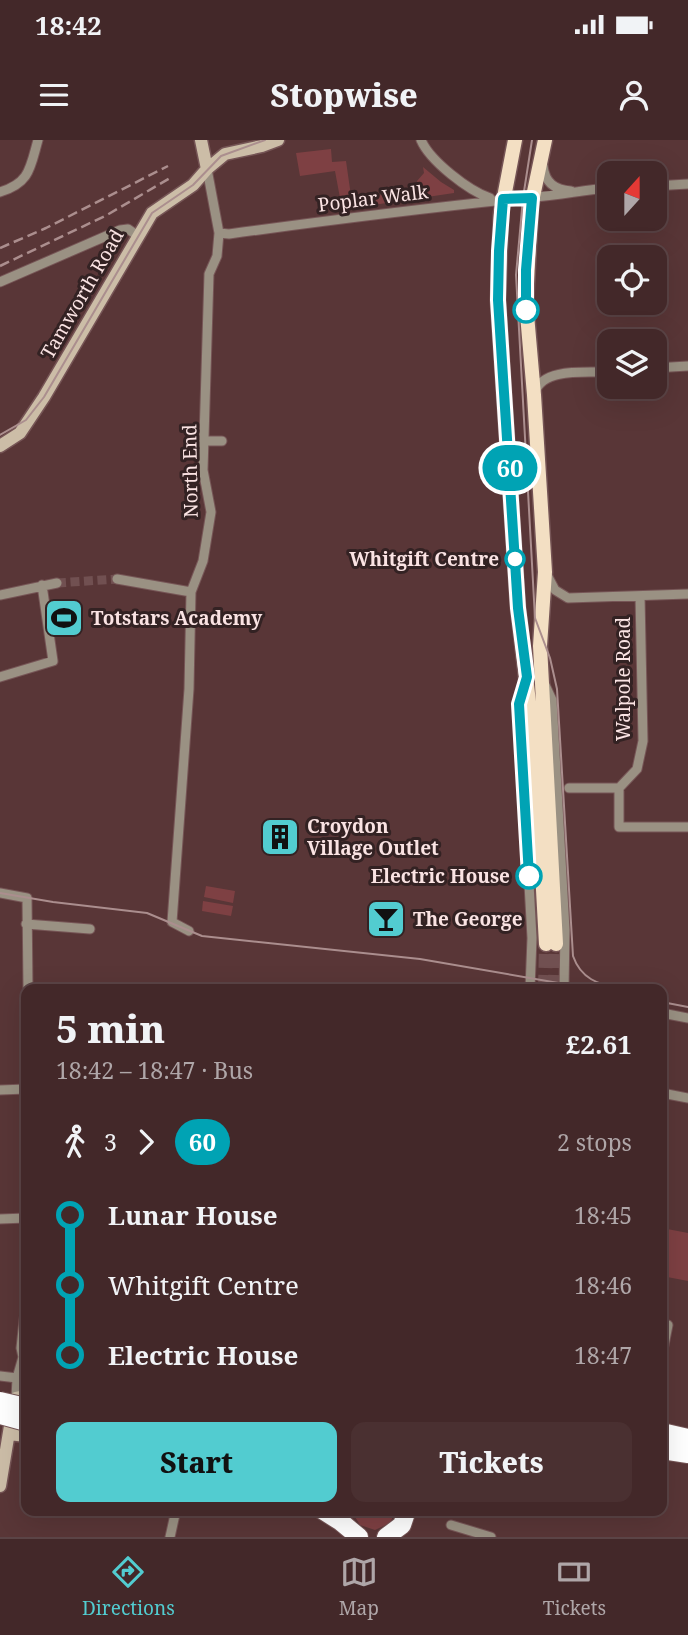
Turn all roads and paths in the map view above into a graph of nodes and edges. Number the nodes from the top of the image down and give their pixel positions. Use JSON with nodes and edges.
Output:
{"nodes":[{"id":1,"x":38,"y":140,"type":"edge"},
{"id":2,"x":201,"y":140,"type":"edge"},
{"id":3,"x":278,"y":140,"type":"edge"},
{"id":4,"x":421,"y":140,"type":"edge"},
{"id":5,"x":515,"y":140,"type":"edge"},
{"id":6,"x":544,"y":144,"type":"edge"},
{"id":7,"x":207,"y":169,"type":"junction"},
{"id":8,"x":688,"y":184,"type":"edge"},
{"id":9,"x":667,"y":185,"type":"edge"},
{"id":10,"x":597,"y":189,"type":"edge"},
{"id":11,"x":573,"y":191,"type":"junction"},
{"id":12,"x":0,"y":192,"type":"edge"},
{"id":13,"x":532,"y":198,"type":"junction"},
{"id":14,"x":499,"y":199,"type":"junction"},
{"id":15,"x":219,"y":233,"type":"junction"},
{"id":16,"x":138,"y":236,"type":"junction"},
{"id":17,"x":0,"y":282,"type":"edge"},
{"id":18,"x":688,"y":366,"type":"edge"},
{"id":19,"x":667,"y":367,"type":"edge"},
{"id":20,"x":597,"y":373,"type":"edge"},
{"id":21,"x":534,"y":395,"type":"junction"},
{"id":22,"x":205,"y":441,"type":"junction"},
{"id":23,"x":222,"y":441,"type":"dead end"},
{"id":24,"x":0,"y":446,"type":"edge"},
{"id":25,"x":545,"y":572,"type":"junction"},
{"id":26,"x":117,"y":579,"type":"tunnel mouth"},
{"id":27,"x":57,"y":583,"type":"tunnel mouth"},
{"id":28,"x":42,"y":585,"type":"junction"},
{"id":29,"x":186,"y":591,"type":"junction"},
{"id":30,"x":688,"y":594,"type":"edge"},
{"id":31,"x":0,"y":595,"type":"edge"},
{"id":32,"x":640,"y":596,"type":"junction"},
{"id":33,"x":0,"y":677,"type":"edge"},
{"id":34,"x":527,"y":677,"type":"junction"},
{"id":35,"x":542,"y":680,"type":"junction"},
{"id":36,"x":569,"y":788,"type":"dead end"},
{"id":37,"x":619,"y":788,"type":"junction"},
{"id":38,"x":688,"y":827,"type":"edge"},
{"id":39,"x":0,"y":893,"type":"edge"},
{"id":40,"x":26,"y":924,"type":"junction"},
{"id":41,"x":90,"y":929,"type":"dead end"},
{"id":42,"x":189,"y":931,"type":"dead end"},
{"id":43,"x":29,"y":984,"type":"edge"},
{"id":44,"x":530,"y":984,"type":"edge"},
{"id":45,"x":564,"y":984,"type":"edge"},
{"id":46,"x":667,"y":1014,"type":"edge"},
{"id":47,"x":688,"y":1018,"type":"edge"},
{"id":48,"x":21,"y":1089,"type":"edge"},
{"id":49,"x":0,"y":1090,"type":"edge"},
{"id":50,"x":667,"y":1094,"type":"edge"},
{"id":51,"x":688,"y":1098,"type":"edge"},
{"id":52,"x":21,"y":1218,"type":"edge"},
{"id":53,"x":0,"y":1219,"type":"edge"},
{"id":54,"x":21,"y":1365,"type":"edge"},
{"id":55,"x":0,"y":1376,"type":"edge"},
{"id":56,"x":16,"y":1378,"type":"junction"},
{"id":57,"x":17,"y":1401,"type":"edge"},
{"id":58,"x":0,"y":1415,"type":"edge"},
{"id":59,"x":21,"y":1421,"type":"edge"},
{"id":60,"x":667,"y":1433,"type":"edge"},
{"id":61,"x":9,"y":1434,"type":"junction"},
{"id":62,"x":21,"y":1435,"type":"edge"},
{"id":63,"x":688,"y":1438,"type":"edge"},
{"id":64,"x":667,"y":1443,"type":"edge"},
{"id":65,"x":667,"y":1450,"type":"edge"},
{"id":66,"x":688,"y":1452,"type":"edge"},
{"id":67,"x":0,"y":1486,"type":"edge"},
{"id":68,"x":175,"y":1516,"type":"edge"},
{"id":69,"x":404,"y":1524,"type":"edge"},
{"id":70,"x":451,"y":1525,"type":"dead end"},
{"id":71,"x":170,"y":1537,"type":"edge"},
{"id":72,"x":386,"y":1537,"type":"edge"},
{"id":73,"x":491,"y":1537,"type":"edge"}],
"edges":[{"from":1,"to":12,"type":"street"},
{"from":2,"to":7,"type":"street"},
{"from":3,"to":7,"type":"street","name":"Tamworth Road"},
{"from":4,"to":14,"type":"street"},
{"from":5,"to":14,"type":"main road"},
{"from":6,"to":11,"type":"street"},
{"from":6,"to":13,"type":"main road"},
{"from":7,"to":15,"type":"street","name":"North End"},
{"from":7,"to":16,"type":"street","name":"Tamworth Road"},
{"from":8,"to":9,"type":"street"},
{"from":10,"to":11,"type":"street","name":"Poplar Walk"},
{"from":11,"to":13,"type":"street","name":"Poplar Walk"},
{"from":13,"to":14,"type":"street","name":"Poplar Walk"},
{"from":13,"to":21,"type":"main road"},
{"from":14,"to":15,"type":"street","name":"Poplar Walk"},
{"from":14,"to":34,"type":"main road"},
{"from":15,"to":22,"type":"street","name":"North End"},
{"from":16,"to":17,"type":"street"},
{"from":16,"to":24,"type":"street","name":"Tamworth Road"},
{"from":18,"to":19,"type":"street"},
{"from":20,"to":21,"type":"street"},
{"from":21,"to":25,"type":"main road"},
{"from":22,"to":23,"type":"street"},
{"from":22,"to":29,"type":"street","name":"North End"},
{"from":25,"to":32,"type":"street"},
{"from":25,"to":35,"type":"main road"},
{"from":26,"to":29,"type":"street"},
{"from":27,"to":28,"type":"street"},
{"from":28,"to":31,"type":"street"},
{"from":28,"to":33,"type":"street"},
{"from":29,"to":42,"type":"street","name":"North End"},
{"from":30,"to":32,"type":"street"},
{"from":32,"to":37,"type":"street","name":"Walpole Road"},
{"from":34,"to":35,"type":"main road"},
{"from":34,"to":44,"type":"street"},
{"from":35,"to":45,"type":"street"},
{"from":36,"to":37,"type":"street"},
{"from":37,"to":38,"type":"street"},
{"from":39,"to":40,"type":"street"},
{"from":40,"to":41,"type":"street"},
{"from":40,"to":43,"type":"street"},
{"from":46,"to":47,"type":"street"},
{"from":48,"to":49,"type":"street"},
{"from":50,"to":51,"type":"street"},
{"from":52,"to":53,"type":"street"},
{"from":54,"to":56,"type":"street"},
{"from":55,"to":56,"type":"street"},
{"from":56,"to":57,"type":"street"},
{"from":57,"to":61,"type":"street"},
{"from":58,"to":59,"type":"highway","bridge":true},
{"from":60,"to":63,"type":"highway"},
{"from":61,"to":62,"type":"street"},
{"from":61,"to":67,"type":"street"},
{"from":64,"to":66,"type":"street"},
{"from":65,"to":66,"type":"highway"},
{"from":68,"to":71,"type":"street"},
{"from":69,"to":72,"type":"highway"},
{"from":70,"to":73,"type":"street"}]}
